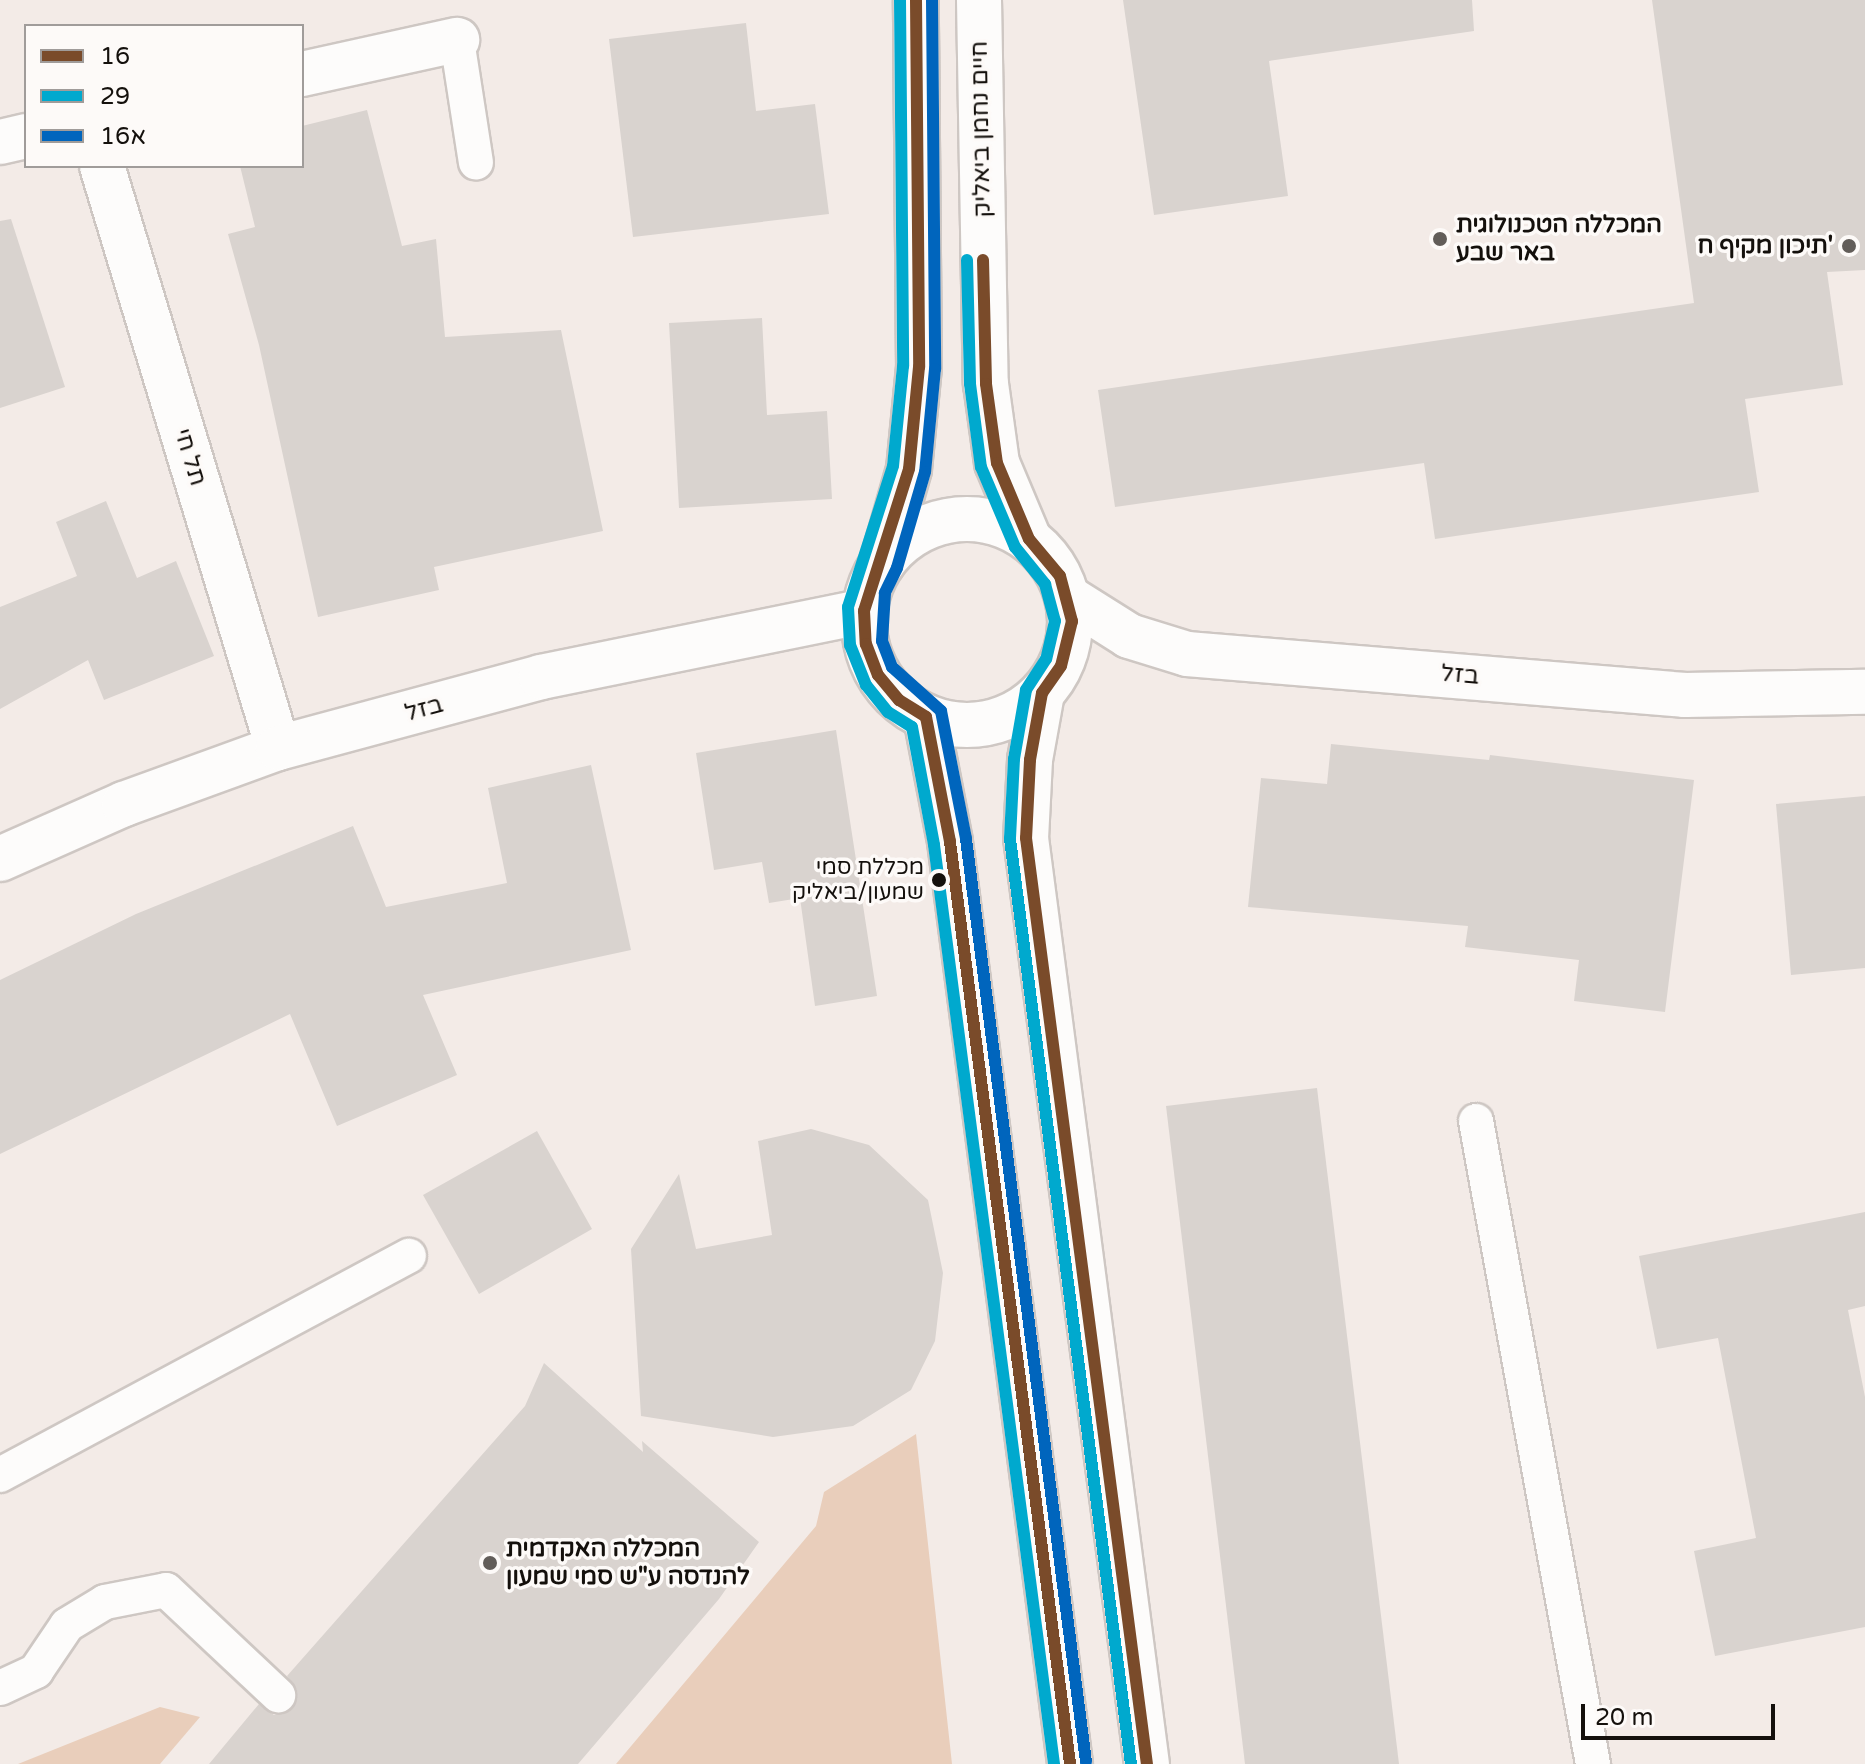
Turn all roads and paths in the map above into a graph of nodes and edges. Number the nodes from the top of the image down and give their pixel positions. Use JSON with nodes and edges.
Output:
{"nodes":[{"id":1,"x":916,"y":0,"type":"edge"},
{"id":2,"x":979,"y":0,"type":"edge"},
{"id":3,"x":457,"y":40,"type":"joint"},
{"id":4,"x":304,"y":74,"type":"edge"},
{"id":5,"x":24,"y":136,"type":"edge"},
{"id":6,"x":0,"y":142,"type":"edge"},
{"id":7,"x":476,"y":163,"type":"dead end"},
{"id":8,"x":103,"y":168,"type":"edge"},
{"id":9,"x":1029,"y":539,"type":"junction"},
{"id":10,"x":882,"y":564,"type":"junction"},
{"id":11,"x":1069,"y":598,"type":"junction"},
{"id":12,"x":864,"y":611,"type":"junction"},
{"id":13,"x":1865,"y":692,"type":"edge"},
{"id":14,"x":1042,"y":693,"type":"junction"},
{"id":15,"x":926,"y":717,"type":"junction"},
{"id":16,"x":278,"y":748,"type":"junction"},
{"id":17,"x":0,"y":859,"type":"edge"},
{"id":18,"x":1476,"y":1121,"type":"dead end"},
{"id":19,"x":409,"y":1256,"type":"dead end"},
{"id":20,"x":0,"y":1475,"type":"edge"},
{"id":21,"x":0,"y":1688,"type":"edge"},
{"id":22,"x":278,"y":1695,"type":"dead end"},
{"id":23,"x":1070,"y":1764,"type":"edge"},
{"id":24,"x":1147,"y":1764,"type":"edge"},
{"id":25,"x":1593,"y":1764,"type":"edge"}],
"edges":[{"from":1,"to":10,"type":"street"},
{"from":2,"to":9,"type":"street","name":"חיים נחמן ביאליק"},
{"from":3,"to":4,"type":"street"},
{"from":3,"to":7,"type":"lane"},
{"from":5,"to":6,"type":"street"},
{"from":8,"to":16,"type":"street","name":"תל חי"},
{"from":9,"to":10,"type":"street"},
{"from":9,"to":11,"type":"street"},
{"from":10,"to":12,"type":"street"},
{"from":11,"to":13,"type":"street","name":"בזל"},
{"from":11,"to":14,"type":"street"},
{"from":12,"to":15,"type":"street"},
{"from":12,"to":16,"type":"street","name":"בזל"},
{"from":14,"to":15,"type":"street"},
{"from":14,"to":24,"type":"street"},
{"from":15,"to":23,"type":"street"},
{"from":16,"to":17,"type":"street","name":"בזל"},
{"from":18,"to":25,"type":"lane"},
{"from":19,"to":20,"type":"lane"},
{"from":21,"to":22,"type":"lane"}]}
